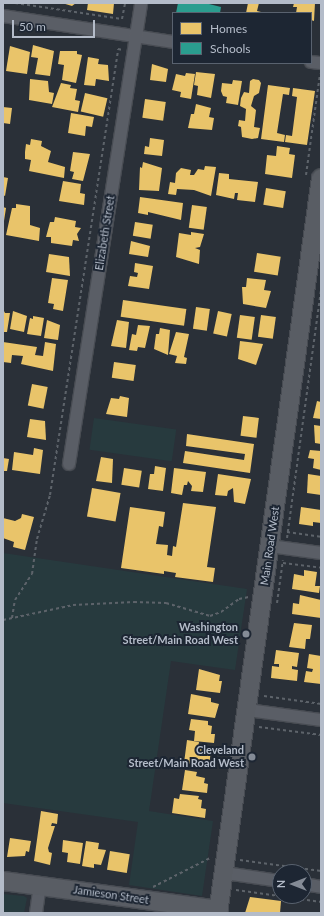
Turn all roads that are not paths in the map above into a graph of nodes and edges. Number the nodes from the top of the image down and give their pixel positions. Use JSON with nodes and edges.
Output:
{"nodes":[{"id":1,"x":141,"y":3,"type":"edge"},
{"id":2,"x":3,"y":16,"type":"edge"},
{"id":3,"x":136,"y":36,"type":"junction"},
{"id":4,"x":172,"y":42,"type":"edge"},
{"id":5,"x":321,"y":178,"type":"edge"},
{"id":6,"x":69,"y":464,"type":"dead end"},
{"id":7,"x":270,"y":546,"type":"junction"},
{"id":8,"x":321,"y":553,"type":"edge"},
{"id":9,"x":248,"y":710,"type":"junction"},
{"id":10,"x":321,"y":720,"type":"edge"},
{"id":11,"x":225,"y":874,"type":"junction"},
{"id":12,"x":272,"y":880,"type":"edge"},
{"id":13,"x":3,"y":881,"type":"edge"},
{"id":14,"x":40,"y":885,"type":"junction"},
{"id":15,"x":219,"y":912,"type":"edge"},
{"id":16,"x":36,"y":913,"type":"edge"}],
"edges":[{"from":1,"to":3,"type":"street","name":"Elizabeth Street"},
{"from":2,"to":3,"type":"street"},
{"from":3,"to":4,"type":"street"},
{"from":3,"to":6,"type":"street","name":"Elizabeth Street"},
{"from":5,"to":7,"type":"main road","name":"Main Road West"},
{"from":7,"to":8,"type":"street"},
{"from":7,"to":9,"type":"main road","name":"Main Road West"},
{"from":9,"to":10,"type":"street"},
{"from":9,"to":11,"type":"main road","name":"Main Road West"},
{"from":11,"to":12,"type":"street"},
{"from":11,"to":15,"type":"main road","name":"Main Road West"},
{"from":13,"to":14,"type":"main road","name":"Jamieson Street"},
{"from":14,"to":15,"type":"main road","name":"Jamieson Street"},
{"from":14,"to":16,"type":"street"}]}
